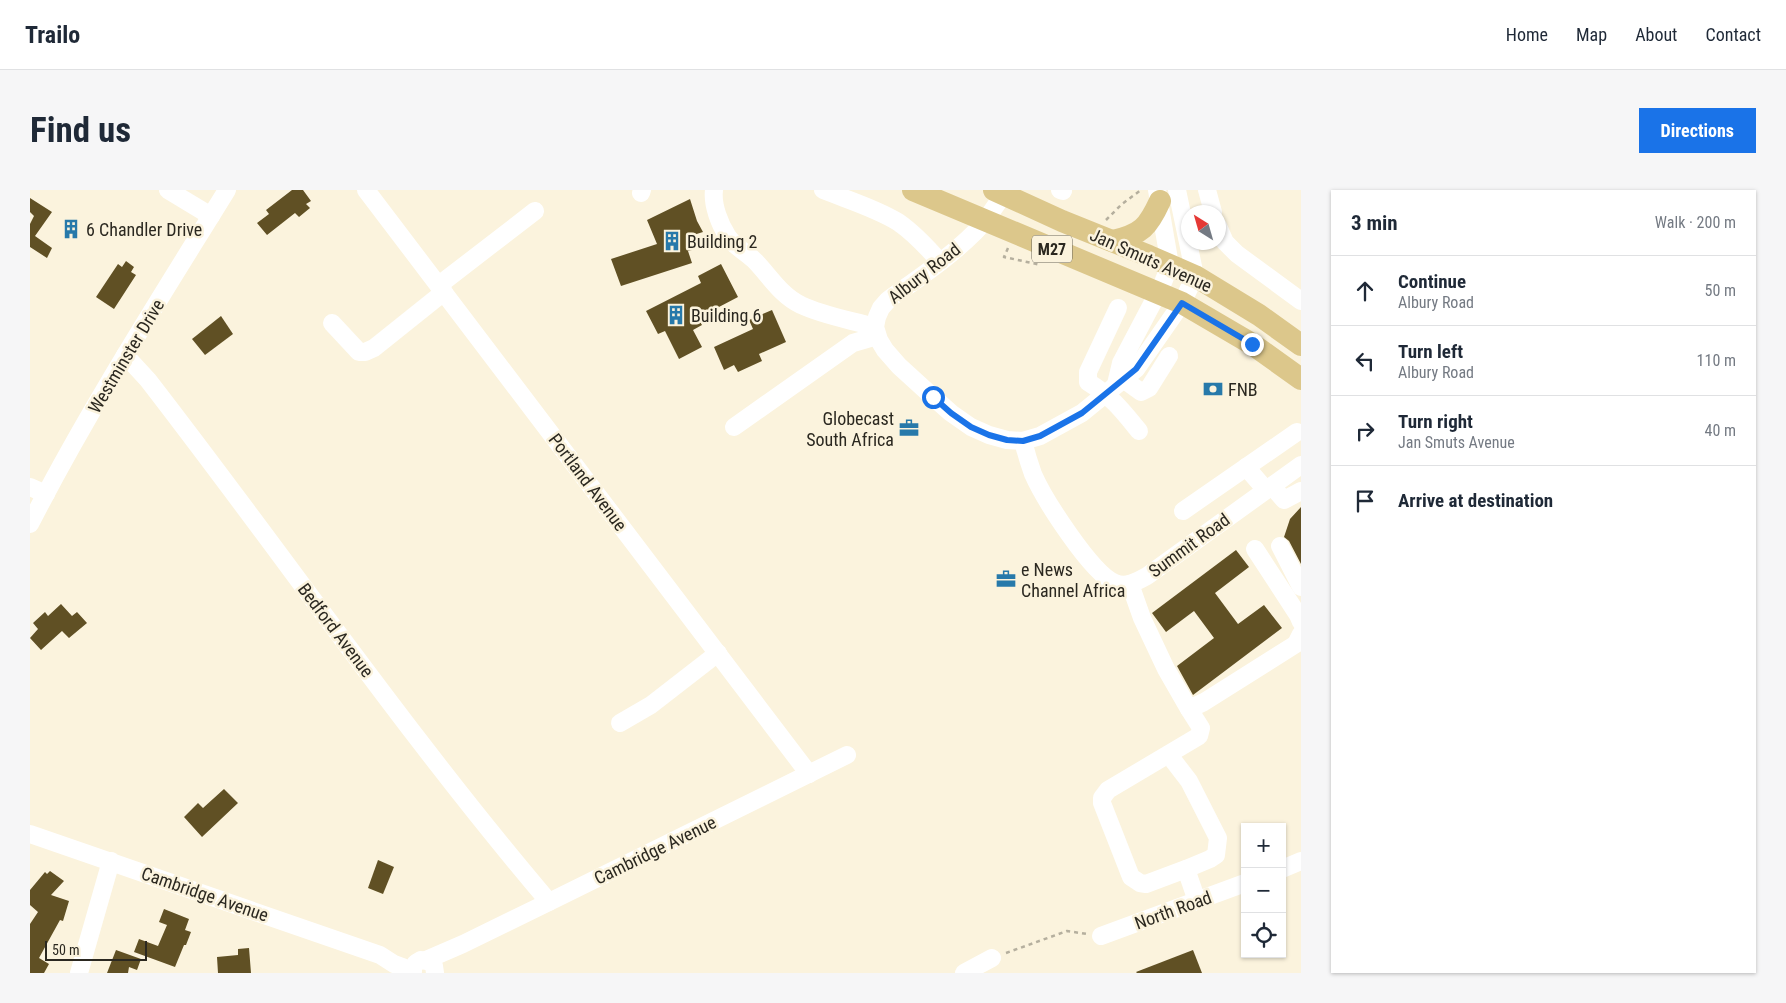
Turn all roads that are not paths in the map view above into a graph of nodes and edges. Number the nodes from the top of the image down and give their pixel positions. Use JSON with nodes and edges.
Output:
{"nodes":[{"id":1,"x":168,"y":190,"type":"edge"},
{"id":2,"x":227,"y":190,"type":"edge"},
{"id":3,"x":366,"y":190,"type":"edge"},
{"id":4,"x":714,"y":190,"type":"edge"},
{"id":5,"x":824,"y":190,"type":"edge"},
{"id":6,"x":913,"y":190,"type":"edge"},
{"id":7,"x":920,"y":190,"type":"edge"},
{"id":8,"x":1207,"y":190,"type":"edge"},
{"id":9,"x":998,"y":192,"type":"edge"},
{"id":10,"x":1159,"y":193,"type":"edge"},
{"id":11,"x":948,"y":204,"type":"junction"},
{"id":12,"x":1211,"y":205,"type":"edge"},
{"id":13,"x":535,"y":212,"type":"dead end"},
{"id":14,"x":211,"y":216,"type":"junction"},
{"id":15,"x":986,"y":220,"type":"junction"},
{"id":16,"x":1062,"y":221,"type":"junction"},
{"id":17,"x":1109,"y":231,"type":"junction"},
{"id":18,"x":1226,"y":243,"type":"edge"},
{"id":19,"x":940,"y":262,"type":"junction"},
{"id":20,"x":1195,"y":276,"type":"junction"},
{"id":21,"x":1163,"y":281,"type":"junction"},
{"id":22,"x":441,"y":289,"type":"junction"},
{"id":23,"x":1301,"y":301,"type":"edge"},
{"id":24,"x":1182,"y":303,"type":"junction"},
{"id":25,"x":1118,"y":308,"type":"dead end"},
{"id":26,"x":332,"y":324,"type":"dead end"},
{"id":27,"x":876,"y":331,"type":"junction"},
{"id":28,"x":1301,"y":345,"type":"edge"},
{"id":29,"x":125,"y":355,"type":"junction"},
{"id":30,"x":1169,"y":356,"type":"dead end"},
{"id":31,"x":1301,"y":379,"type":"edge"},
{"id":32,"x":1115,"y":385,"type":"junction"},
{"id":33,"x":734,"y":428,"type":"dead end"},
{"id":34,"x":1139,"y":431,"type":"dead end"},
{"id":35,"x":1297,"y":432,"type":"dead end"},
{"id":36,"x":1023,"y":441,"type":"junction"},
{"id":37,"x":1301,"y":465,"type":"edge"},
{"id":38,"x":1246,"y":467,"type":"junction"},
{"id":39,"x":1269,"y":488,"type":"junction"},
{"id":40,"x":38,"y":490,"type":"edge"},
{"id":41,"x":1301,"y":492,"type":"edge"},
{"id":42,"x":1183,"y":511,"type":"dead end"},
{"id":43,"x":30,"y":524,"type":"edge"},
{"id":44,"x":1280,"y":546,"type":"dead end"},
{"id":45,"x":1255,"y":549,"type":"dead end"},
{"id":46,"x":1130,"y":584,"type":"junction"},
{"id":47,"x":1301,"y":587,"type":"edge"},
{"id":48,"x":1301,"y":622,"type":"edge"},
{"id":49,"x":1301,"y":634,"type":"edge"},
{"id":50,"x":718,"y":654,"type":"junction"},
{"id":51,"x":1189,"y":709,"type":"junction"},
{"id":52,"x":620,"y":723,"type":"dead end"},
{"id":53,"x":847,"y":755,"type":"dead end"},
{"id":54,"x":1168,"y":755,"type":"junction"},
{"id":55,"x":809,"y":774,"type":"junction"},
{"id":56,"x":30,"y":834,"type":"edge"},
{"id":57,"x":110,"y":861,"type":"junction"},
{"id":58,"x":1301,"y":861,"type":"edge"},
{"id":59,"x":1286,"y":867,"type":"edge"},
{"id":60,"x":1186,"y":869,"type":"junction"},
{"id":61,"x":1241,"y":884,"type":"edge"},
{"id":62,"x":1197,"y":901,"type":"junction"},
{"id":63,"x":549,"y":902,"type":"junction"},
{"id":64,"x":1101,"y":936,"type":"road end"},
{"id":65,"x":992,"y":958,"type":"road end"},
{"id":66,"x":423,"y":968,"type":"edge"},
{"id":67,"x":79,"y":973,"type":"edge"},
{"id":68,"x":964,"y":973,"type":"edge"}],
"edges":[{"from":1,"to":14,"type":"street"},
{"from":2,"to":14,"type":"street","name":"Westminster Drive"},
{"from":3,"to":22,"type":"street","name":"Portland Avenue"},
{"from":4,"to":27,"type":"street"},
{"from":5,"to":19,"type":"street"},
{"from":6,"to":11,"type":"main road","name":"Jan Smuts Avenue","number":"M27"},
{"from":7,"to":11,"type":"main road"},
{"from":8,"to":12,"type":"street"},
{"from":9,"to":15,"type":"street","name":"Albury Road"},
{"from":9,"to":16,"type":"main road","name":"Jan Smuts Avenue","number":"M27"},
{"from":10,"to":17,"type":"main road"},
{"from":10,"to":20,"type":"street"},
{"from":10,"to":21,"type":"street"},
{"from":11,"to":15,"type":"main road","name":"Jan Smuts Avenue","number":"M27"},
{"from":13,"to":22,"type":"street"},
{"from":14,"to":29,"type":"street","name":"Westminster Drive"},
{"from":15,"to":19,"type":"street","name":"Albury Road"},
{"from":15,"to":21,"type":"main road","name":"Jan Smuts Avenue","number":"M27"},
{"from":16,"to":17,"type":"main road","name":"Jan Smuts Avenue","number":"M27"},
{"from":16,"to":21,"type":"main road"},
{"from":17,"to":21,"type":"main road","name":"Jan Smuts Avenue","number":"M27"},
{"from":18,"to":23,"type":"street"},
{"from":19,"to":27,"type":"street","name":"Albury Road"},
{"from":20,"to":21,"type":"main road","name":"Jan Smuts Avenue","number":"M27"},
{"from":20,"to":24,"type":"street"},
{"from":20,"to":28,"type":"main road","name":"Jan Smuts Avenue","number":"M27"},
{"from":21,"to":24,"type":"main road","name":"Jan Smuts Avenue","number":"M27"},
{"from":21,"to":32,"type":"street"},
{"from":22,"to":26,"type":"street"},
{"from":22,"to":50,"type":"street","name":"Portland Avenue"},
{"from":24,"to":31,"type":"main road","name":"Jan Smuts Avenue","number":"M27"},
{"from":24,"to":32,"type":"street"},
{"from":25,"to":32,"type":"street"},
{"from":27,"to":33,"type":"street"},
{"from":27,"to":36,"type":"street"},
{"from":29,"to":40,"type":"street","name":"Westminster Drive"},
{"from":29,"to":63,"type":"street","name":"Bedford Avenue"},
{"from":30,"to":32,"type":"street"},
{"from":32,"to":34,"type":"street"},
{"from":32,"to":36,"type":"street"},
{"from":35,"to":38,"type":"street"},
{"from":36,"to":46,"type":"street","name":"Summit Road"},
{"from":37,"to":39,"type":"street","name":"Summit Road"},
{"from":38,"to":39,"type":"street"},
{"from":38,"to":42,"type":"street"},
{"from":39,"to":41,"type":"street"},
{"from":39,"to":46,"type":"street","name":"Summit Road"},
{"from":40,"to":43,"type":"street","name":"Westminster Drive"},
{"from":44,"to":47,"type":"street"},
{"from":45,"to":48,"type":"street"},
{"from":46,"to":51,"type":"street"},
{"from":49,"to":51,"type":"street"},
{"from":50,"to":52,"type":"street"},
{"from":50,"to":55,"type":"street","name":"Portland Avenue"},
{"from":51,"to":54,"type":"street"},
{"from":53,"to":55,"type":"street","name":"Cambridge Avenue"},
{"from":54,"to":60,"type":"street"},
{"from":54,"to":60,"type":"street"},
{"from":55,"to":63,"type":"street","name":"Cambridge Avenue"},
{"from":56,"to":57,"type":"street","name":"Cambridge Avenue"},
{"from":57,"to":66,"type":"street","name":"Cambridge Avenue"},
{"from":57,"to":67,"type":"street"},
{"from":58,"to":59,"type":"street"},
{"from":60,"to":62,"type":"street"},
{"from":61,"to":62,"type":"street","name":"North Road"},
{"from":62,"to":64,"type":"street","name":"North Road"},
{"from":63,"to":66,"type":"street","name":"Cambridge Avenue"},
{"from":65,"to":68,"type":"street"}]}
